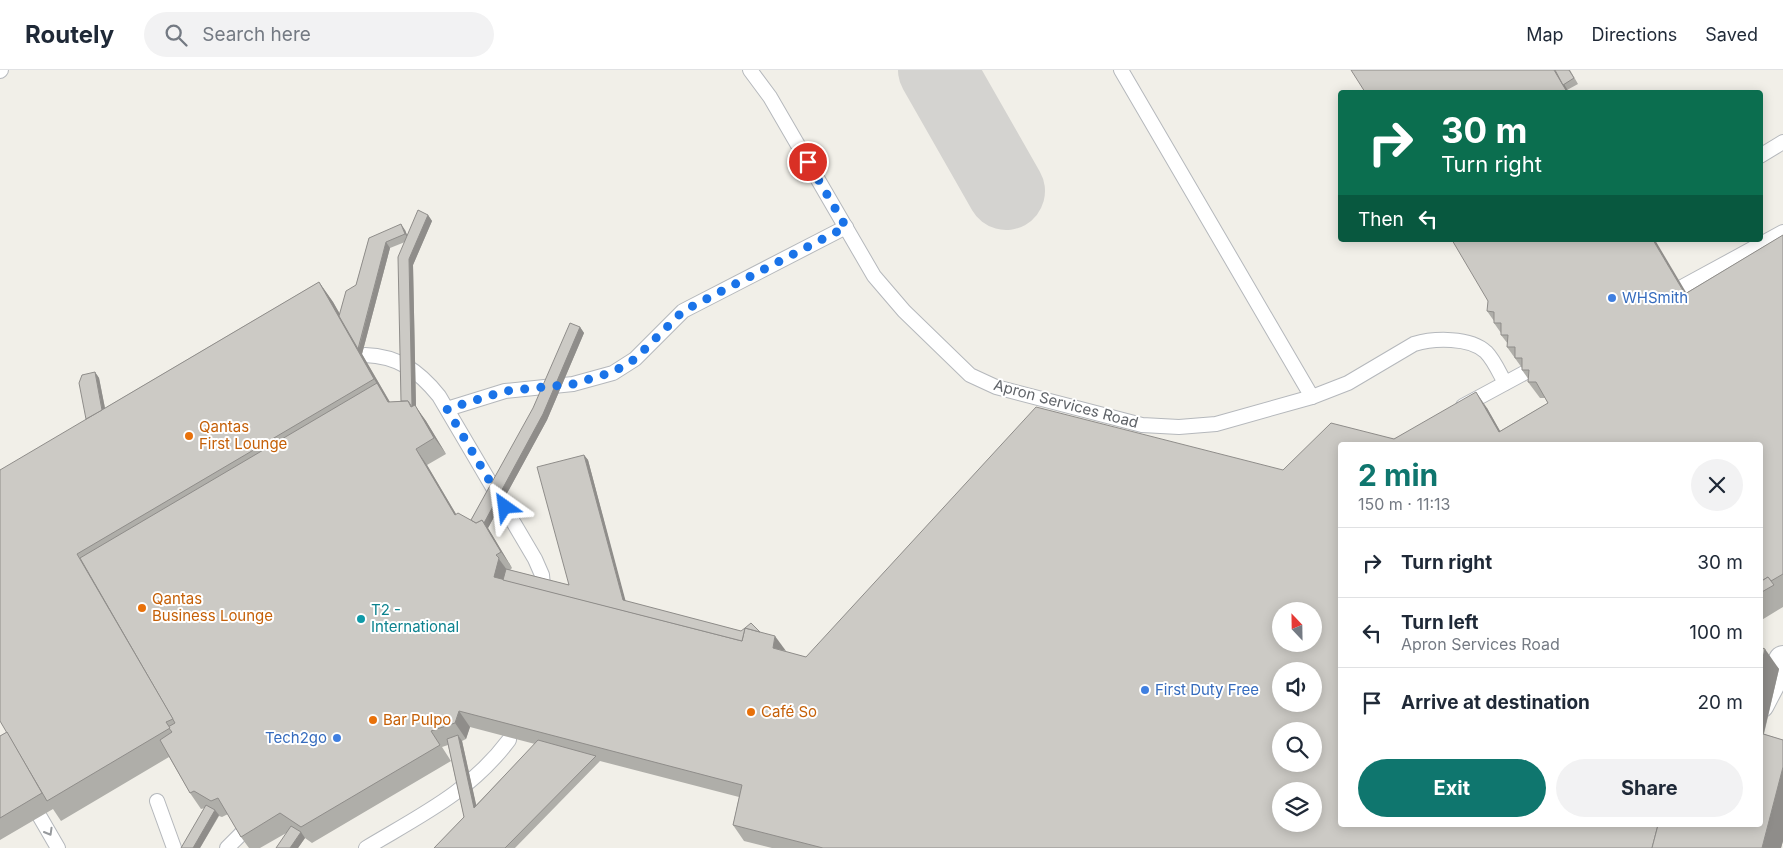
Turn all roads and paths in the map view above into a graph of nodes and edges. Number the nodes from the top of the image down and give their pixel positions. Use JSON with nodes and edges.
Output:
{"nodes":[{"id":1,"x":750,"y":70,"type":"edge"},
{"id":2,"x":1120,"y":70,"type":"edge"},
{"id":3,"x":1783,"y":142,"type":"edge"},
{"id":4,"x":1763,"y":154,"type":"edge"},
{"id":5,"x":846,"y":227,"type":"junction"},
{"id":6,"x":1783,"y":232,"type":"edge"},
{"id":7,"x":1682,"y":287,"type":"edge"},
{"id":8,"x":365,"y":355,"type":"dead end"},
{"id":9,"x":1526,"y":372,"type":"edge"},
{"id":10,"x":1505,"y":383,"type":"junction"},
{"id":11,"x":1312,"y":396,"type":"junction"},
{"id":12,"x":447,"y":409,"type":"junction"},
{"id":13,"x":1451,"y":412,"type":"edge"},
{"id":14,"x":544,"y":603,"type":"edge"},
{"id":15,"x":1783,"y":660,"type":"edge"},
{"id":16,"x":1763,"y":698,"type":"edge"},
{"id":17,"x":509,"y":740,"type":"edge"},
{"id":18,"x":157,"y":801,"type":"dead end"},
{"id":19,"x":40,"y":817,"type":"edge"},
{"id":20,"x":241,"y":834,"type":"edge"},
{"id":21,"x":58,"y":848,"type":"edge"},
{"id":22,"x":174,"y":848,"type":"edge"},
{"id":23,"x":227,"y":848,"type":"edge"},
{"id":24,"x":366,"y":848,"type":"edge"}],
"edges":[{"from":1,"to":5,"type":"lane","name":"Apron Services Road"},
{"from":2,"to":11,"type":"lane"},
{"from":3,"to":4,"type":"lane"},
{"from":5,"to":11,"type":"lane","name":"Apron Services Road"},
{"from":5,"to":12,"type":"lane"},
{"from":6,"to":7,"type":"lane"},
{"from":8,"to":12,"type":"lane"},
{"from":9,"to":10,"type":"lane"},
{"from":10,"to":11,"type":"lane","name":"Apron Services Road"},
{"from":10,"to":13,"type":"lane"},
{"from":12,"to":14,"type":"lane"},
{"from":15,"to":16,"type":"street"},
{"from":17,"to":24,"type":"lane"},
{"from":18,"to":22,"type":"lane"},
{"from":19,"to":21,"type":"lane","one_way":true},
{"from":20,"to":23,"type":"lane"}]}
